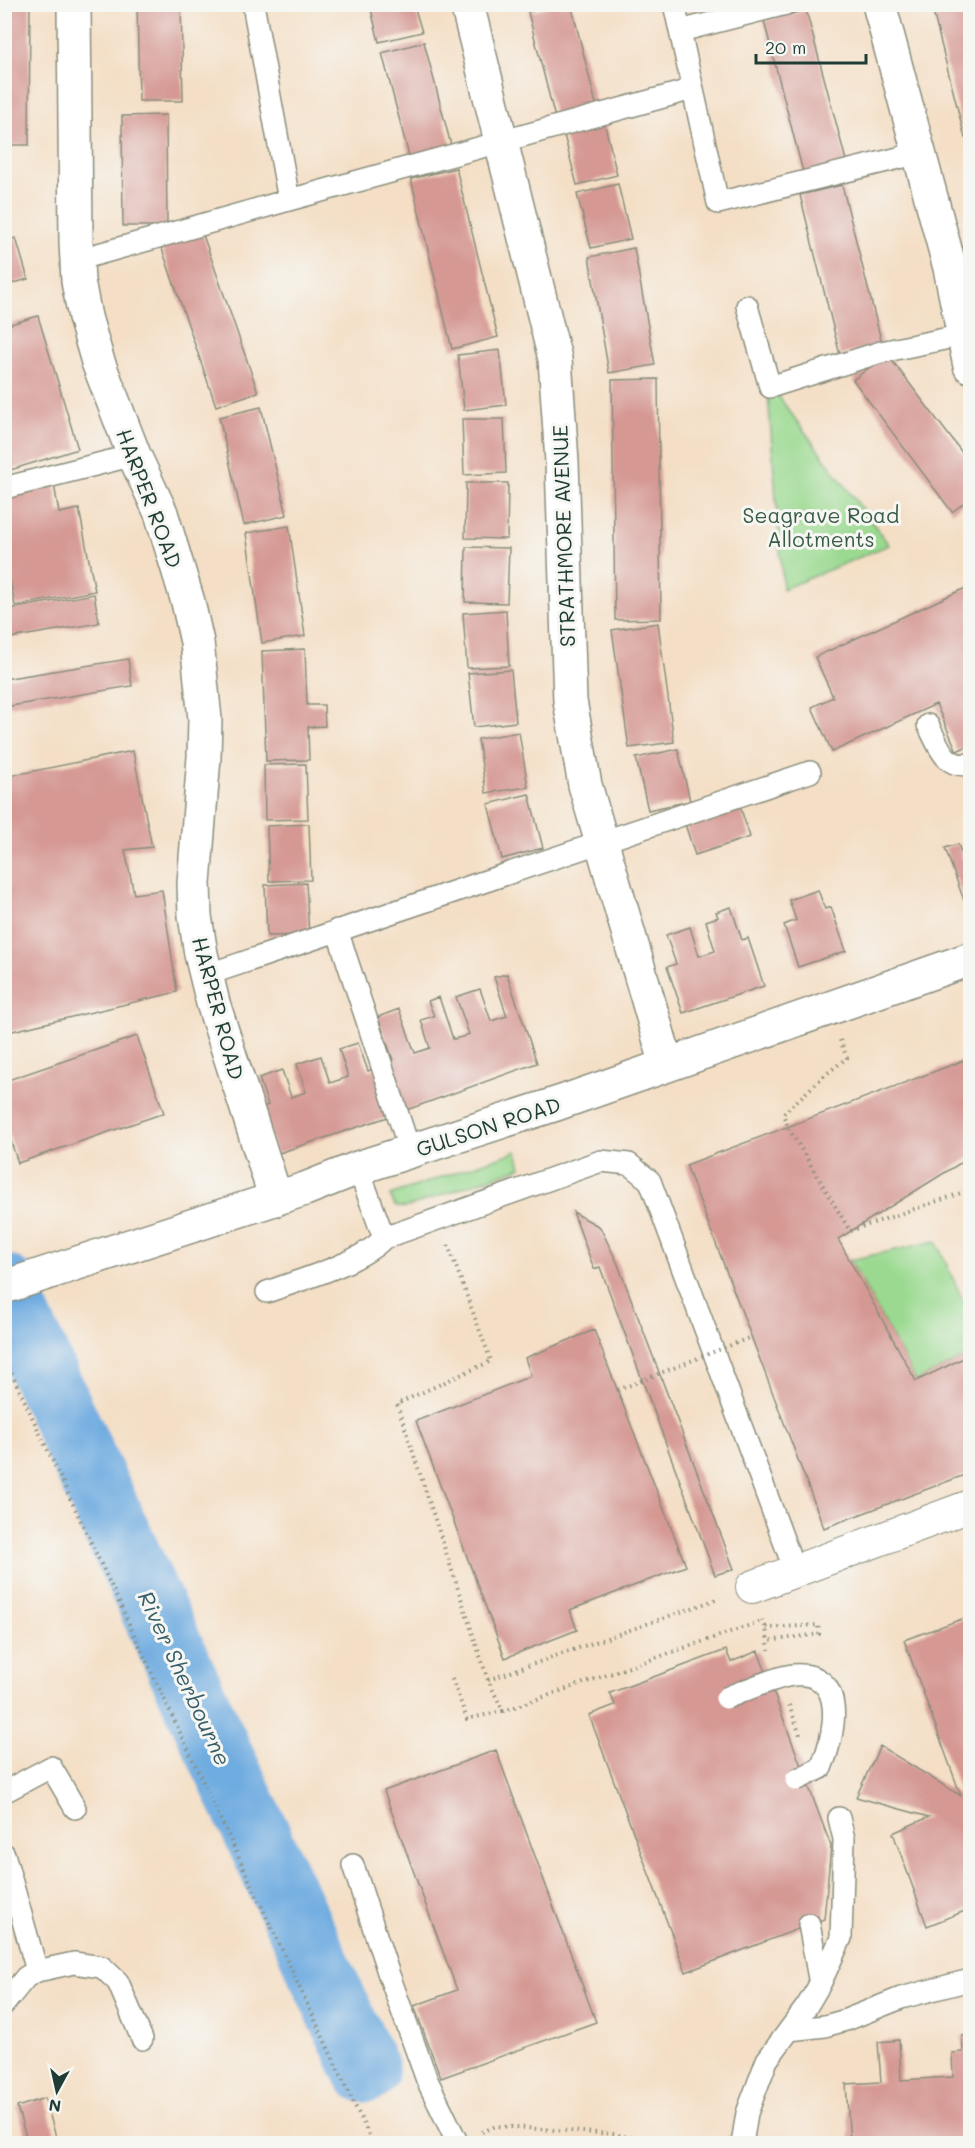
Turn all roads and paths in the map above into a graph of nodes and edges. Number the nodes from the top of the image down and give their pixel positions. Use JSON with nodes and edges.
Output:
{"nodes":[{"id":1,"x":74,"y":4,"type":"edge"},
{"id":2,"x":253,"y":4,"type":"edge"},
{"id":3,"x":467,"y":4,"type":"edge"},
{"id":4,"x":674,"y":4,"type":"edge"},
{"id":5,"x":786,"y":4,"type":"edge"},
{"id":6,"x":879,"y":4,"type":"edge"},
{"id":7,"x":680,"y":31,"type":"junction"},
{"id":8,"x":693,"y":89,"type":"junction"},
{"id":9,"x":501,"y":142,"type":"junction"},
{"id":10,"x":920,"y":153,"type":"junction"},
{"id":11,"x":289,"y":200,"type":"junction"},
{"id":12,"x":77,"y":260,"type":"junction"},
{"id":13,"x":747,"y":306,"type":"dead end"},
{"id":14,"x":967,"y":350,"type":"edge"},
{"id":15,"x":134,"y":455,"type":"junction"},
{"id":16,"x":4,"y":488,"type":"edge"},
{"id":17,"x":928,"y":725,"type":"dead end"},
{"id":18,"x":970,"y":764,"type":"edge"},
{"id":19,"x":810,"y":772,"type":"dead end"},
{"id":20,"x":600,"y":841,"type":"junction"},
{"id":21,"x":337,"y":930,"type":"junction"},
{"id":22,"x":970,"y":959,"type":"edge"},
{"id":23,"x":206,"y":975,"type":"junction"},
{"id":24,"x":667,"y":1065,"type":"junction"},
{"id":25,"x":825,"y":1075,"type":"dead end"},
{"id":26,"x":410,"y":1151,"type":"junction"},
{"id":27,"x":358,"y":1168,"type":"junction"},
{"id":28,"x":970,"y":1190,"type":"edge"},
{"id":29,"x":276,"y":1199,"type":"junction"},
{"id":30,"x":384,"y":1238,"type":"junction"},
{"id":31,"x":446,"y":1240,"type":"dead end"},
{"id":32,"x":4,"y":1287,"type":"edge"},
{"id":33,"x":267,"y":1292,"type":"dead end"},
{"id":34,"x":751,"y":1336,"type":"dead end"},
{"id":35,"x":4,"y":1357,"type":"edge"},
{"id":36,"x":618,"y":1390,"type":"dead end"},
{"id":37,"x":970,"y":1506,"type":"edge"},
{"id":38,"x":795,"y":1571,"type":"junction"},
{"id":39,"x":752,"y":1587,"type":"dead end"},
{"id":40,"x":685,"y":1610,"type":"dead end"},
{"id":41,"x":762,"y":1621,"type":"dead end"},
{"id":42,"x":766,"y":1628,"type":"joint"},
{"id":43,"x":452,"y":1679,"type":"dead end"},
{"id":44,"x":488,"y":1680,"type":"junction"},
{"id":45,"x":726,"y":1698,"type":"dead end"},
{"id":46,"x":503,"y":1711,"type":"junction"},
{"id":47,"x":796,"y":1780,"type":"dead end"},
{"id":48,"x":4,"y":1792,"type":"edge"},
{"id":49,"x":75,"y":1808,"type":"dead end"},
{"id":50,"x":840,"y":1818,"type":"dead end"},
{"id":51,"x":4,"y":1854,"type":"edge"},
{"id":52,"x":353,"y":1865,"type":"dead end"},
{"id":53,"x":809,"y":1924,"type":"dead end"},
{"id":54,"x":37,"y":1971,"type":"junction"},
{"id":55,"x":970,"y":1980,"type":"edge"},
{"id":56,"x":820,"y":1984,"type":"junction"},
{"id":57,"x":4,"y":2004,"type":"edge"},
{"id":58,"x":789,"y":2030,"type":"junction"},
{"id":59,"x":142,"y":2039,"type":"dead end"},
{"id":60,"x":458,"y":2143,"type":"edge"},
{"id":61,"x":373,"y":2144,"type":"edge"},
{"id":62,"x":665,"y":2144,"type":"edge"},
{"id":63,"x":742,"y":2144,"type":"edge"}],
"edges":[{"from":1,"to":12,"type":"street","name":"HARPER ROAD"},
{"from":2,"to":11,"type":"lane"},
{"from":3,"to":9,"type":"street","name":"STRATHMORE AVENUE"},
{"from":4,"to":7,"type":"lane"},
{"from":5,"to":7,"type":"lane"},
{"from":6,"to":10,"type":"street"},
{"from":7,"to":8,"type":"lane"},
{"from":8,"to":9,"type":"lane"},
{"from":8,"to":10,"type":"lane"},
{"from":9,"to":11,"type":"lane"},
{"from":9,"to":20,"type":"street","name":"STRATHMORE AVENUE"},
{"from":10,"to":14,"type":"street"},
{"from":11,"to":12,"type":"lane"},
{"from":12,"to":15,"type":"street","name":"HARPER ROAD"},
{"from":13,"to":14,"type":"lane"},
{"from":15,"to":16,"type":"lane"},
{"from":15,"to":23,"type":"street","name":"HARPER ROAD"},
{"from":17,"to":18,"type":"lane"},
{"from":19,"to":20,"type":"lane"},
{"from":20,"to":21,"type":"lane"},
{"from":20,"to":24,"type":"street","name":"STRATHMORE AVENUE"},
{"from":21,"to":23,"type":"lane"},
{"from":21,"to":26,"type":"lane"},
{"from":22,"to":24,"type":"street","name":"GULSON ROAD"},
{"from":23,"to":29,"type":"street","name":"HARPER ROAD"},
{"from":24,"to":26,"type":"street","name":"GULSON ROAD"},
{"from":25,"to":28,"type":"path"},
{"from":26,"to":27,"type":"street","name":"GULSON ROAD"},
{"from":27,"to":29,"type":"street","name":"GULSON ROAD"},
{"from":27,"to":30,"type":"lane"},
{"from":29,"to":32,"type":"street","name":"GULSON ROAD"},
{"from":30,"to":33,"type":"lane"},
{"from":30,"to":38,"type":"lane"},
{"from":31,"to":44,"type":"path"},
{"from":34,"to":36,"type":"path","bridge":true},
{"from":35,"to":61,"type":"path"},
{"from":37,"to":38,"type":"street"},
{"from":38,"to":39,"type":"street"},
{"from":40,"to":44,"type":"path"},
{"from":41,"to":46,"type":"path"},
{"from":42,"to":42,"type":"path"},
{"from":43,"to":46,"type":"path"},
{"from":44,"to":46,"type":"path"},
{"from":45,"to":47,"type":"lane","bridge":true},
{"from":48,"to":49,"type":"lane"},
{"from":50,"to":56,"type":"lane"},
{"from":51,"to":54,"type":"lane"},
{"from":52,"to":60,"type":"lane"},
{"from":53,"to":56,"type":"lane"},
{"from":54,"to":57,"type":"lane"},
{"from":54,"to":59,"type":"lane"},
{"from":55,"to":58,"type":"lane"},
{"from":56,"to":58,"type":"lane"},
{"from":58,"to":63,"type":"lane"},
{"from":60,"to":62,"type":"path"}]}
